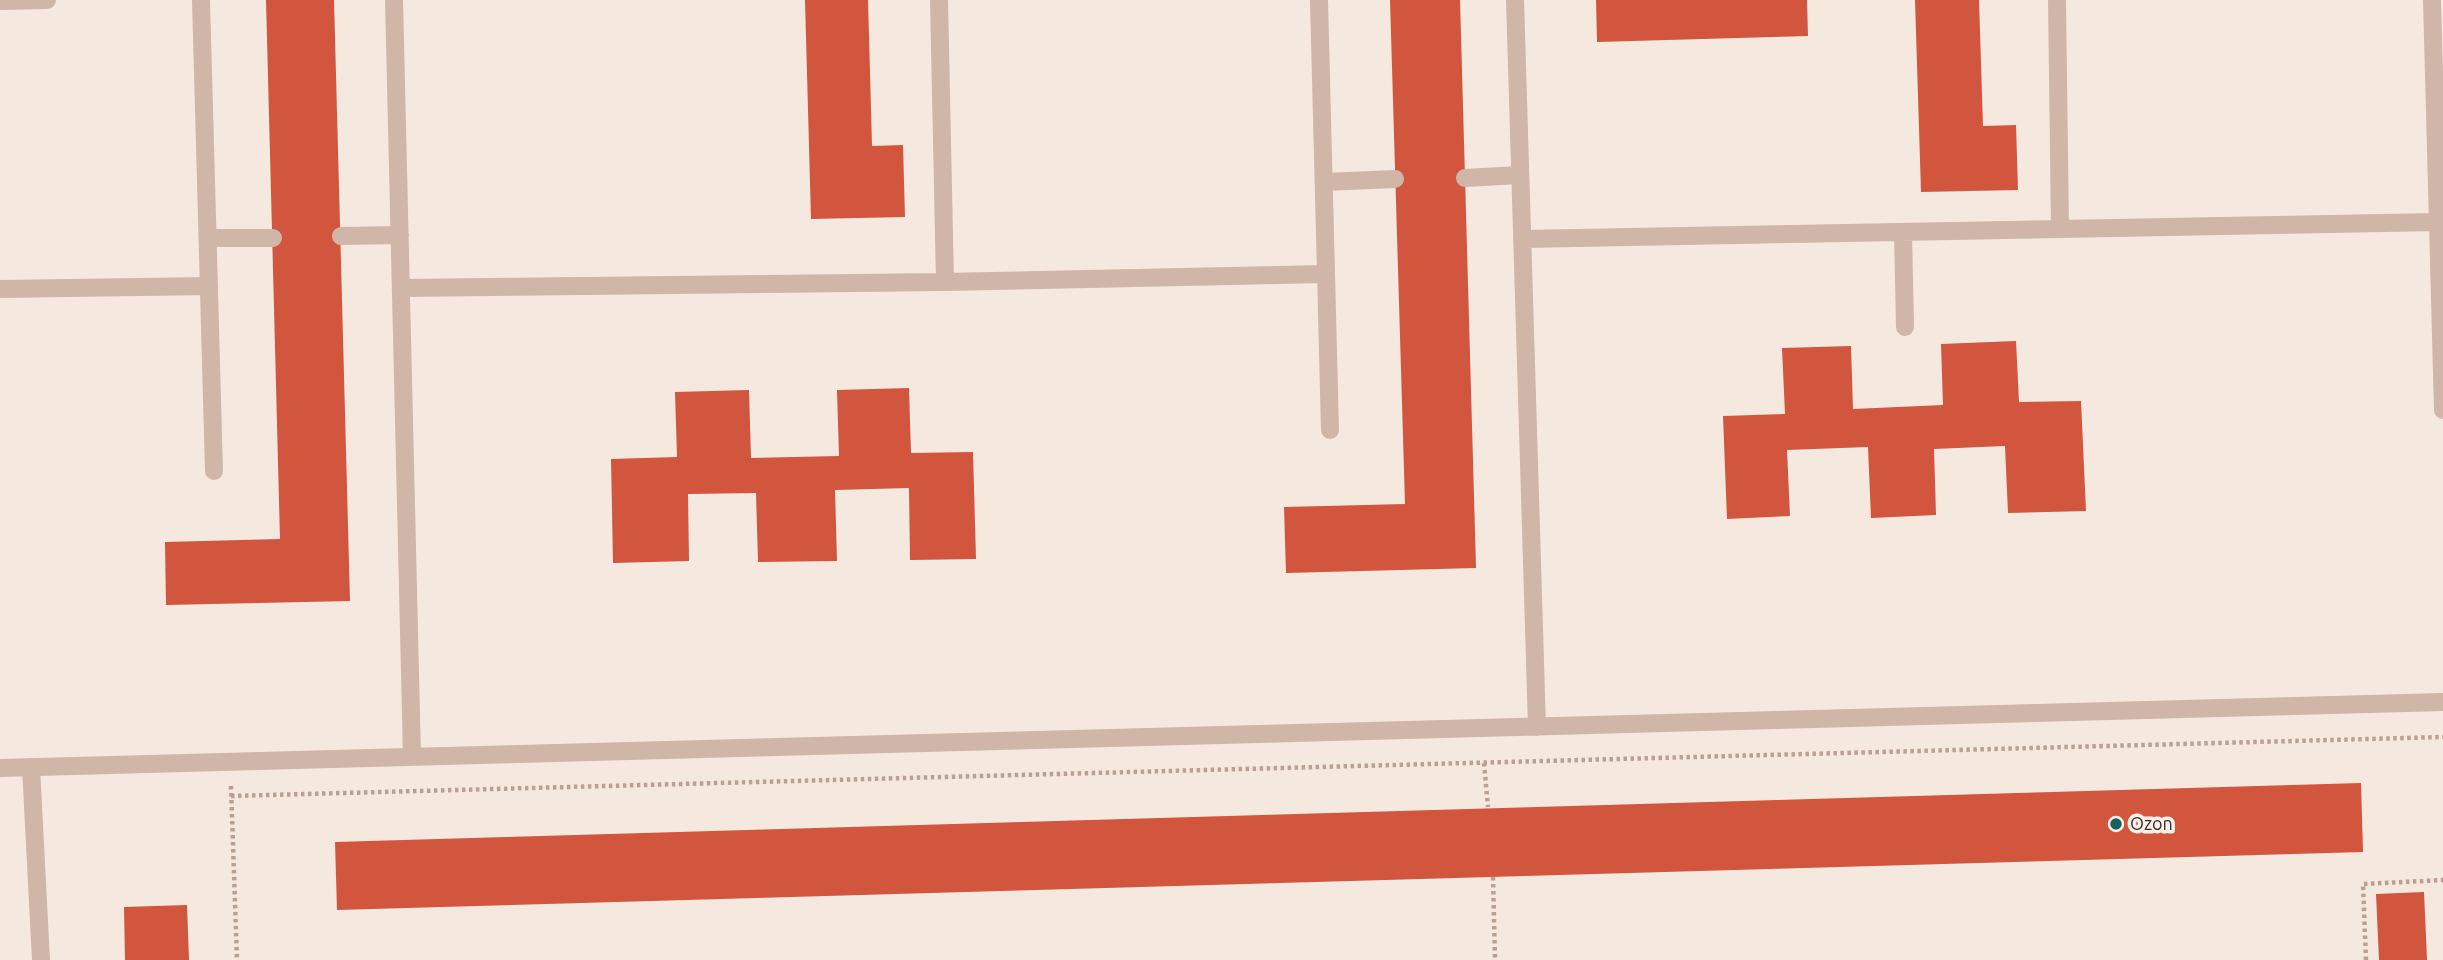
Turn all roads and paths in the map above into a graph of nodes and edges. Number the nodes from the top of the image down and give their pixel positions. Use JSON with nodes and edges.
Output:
{"nodes":[{"id":1,"x":47,"y":0,"type":"edge"},
{"id":2,"x":201,"y":0,"type":"edge"},
{"id":3,"x":394,"y":0,"type":"edge"},
{"id":4,"x":939,"y":0,"type":"edge"},
{"id":5,"x":1319,"y":0,"type":"edge"},
{"id":6,"x":1515,"y":0,"type":"edge"},
{"id":7,"x":2057,"y":0,"type":"edge"},
{"id":8,"x":2432,"y":0,"type":"edge"},
{"id":9,"x":0,"y":1,"type":"edge"},
{"id":10,"x":1520,"y":175,"type":"junction"},
{"id":11,"x":1465,"y":177,"type":"dead end"},
{"id":12,"x":1395,"y":179,"type":"dead end"},
{"id":13,"x":1324,"y":182,"type":"junction"},
{"id":14,"x":2437,"y":222,"type":"junction"},
{"id":15,"x":2060,"y":229,"type":"junction"},
{"id":16,"x":1903,"y":232,"type":"junction"},
{"id":17,"x":400,"y":234,"type":"junction"},
{"id":18,"x":341,"y":236,"type":"dead end"},
{"id":19,"x":208,"y":238,"type":"junction"},
{"id":20,"x":273,"y":238,"type":"dead end"},
{"id":21,"x":1522,"y":239,"type":"junction"},
{"id":22,"x":1326,"y":274,"type":"junction"},
{"id":23,"x":945,"y":282,"type":"junction"},
{"id":24,"x":209,"y":286,"type":"junction"},
{"id":25,"x":401,"y":288,"type":"junction"},
{"id":26,"x":0,"y":289,"type":"edge"},
{"id":27,"x":1905,"y":327,"type":"dead end"},
{"id":28,"x":2443,"y":410,"type":"edge"},
{"id":29,"x":1330,"y":430,"type":"dead end"},
{"id":30,"x":214,"y":471,"type":"dead end"},
{"id":31,"x":2443,"y":702,"type":"edge"},
{"id":32,"x":1537,"y":727,"type":"junction"},
{"id":33,"x":2443,"y":737,"type":"edge"},
{"id":34,"x":412,"y":757,"type":"junction"},
{"id":35,"x":230,"y":762,"type":"junction"},
{"id":36,"x":1484,"y":762,"type":"junction"},
{"id":37,"x":32,"y":767,"type":"junction"},
{"id":38,"x":0,"y":768,"type":"edge"},
{"id":39,"x":231,"y":796,"type":"junction"},
{"id":40,"x":1488,"y":807,"type":"dead end"},
{"id":41,"x":1493,"y":877,"type":"dead end"},
{"id":42,"x":2443,"y":880,"type":"edge"},
{"id":43,"x":41,"y":960,"type":"edge"},
{"id":44,"x":237,"y":960,"type":"edge"},
{"id":45,"x":1495,"y":960,"type":"edge"},
{"id":46,"x":2366,"y":960,"type":"edge"}],
"edges":[{"from":1,"to":9,"type":"lane"},
{"from":2,"to":19,"type":"lane"},
{"from":3,"to":17,"type":"lane"},
{"from":4,"to":23,"type":"lane"},
{"from":5,"to":13,"type":"lane"},
{"from":6,"to":10,"type":"lane"},
{"from":7,"to":15,"type":"lane"},
{"from":8,"to":14,"type":"lane"},
{"from":10,"to":11,"type":"lane"},
{"from":10,"to":21,"type":"lane"},
{"from":12,"to":13,"type":"lane"},
{"from":13,"to":22,"type":"lane"},
{"from":14,"to":15,"type":"lane"},
{"from":14,"to":28,"type":"lane"},
{"from":15,"to":16,"type":"lane"},
{"from":16,"to":21,"type":"lane"},
{"from":16,"to":27,"type":"lane"},
{"from":17,"to":18,"type":"lane"},
{"from":17,"to":25,"type":"lane"},
{"from":19,"to":20,"type":"lane"},
{"from":19,"to":24,"type":"lane"},
{"from":21,"to":32,"type":"lane"},
{"from":22,"to":23,"type":"lane"},
{"from":22,"to":29,"type":"lane"},
{"from":23,"to":25,"type":"lane"},
{"from":24,"to":26,"type":"lane"},
{"from":24,"to":30,"type":"lane"},
{"from":25,"to":34,"type":"lane"},
{"from":31,"to":32,"type":"lane"},
{"from":32,"to":34,"type":"lane"},
{"from":33,"to":36,"type":"path"},
{"from":34,"to":35,"type":"lane"},
{"from":35,"to":37,"type":"lane"},
{"from":35,"to":39,"type":"path"},
{"from":36,"to":39,"type":"path"},
{"from":36,"to":40,"type":"path"},
{"from":37,"to":38,"type":"lane"},
{"from":37,"to":43,"type":"lane"},
{"from":39,"to":44,"type":"path"},
{"from":41,"to":45,"type":"path"},
{"from":42,"to":46,"type":"path"}]}
